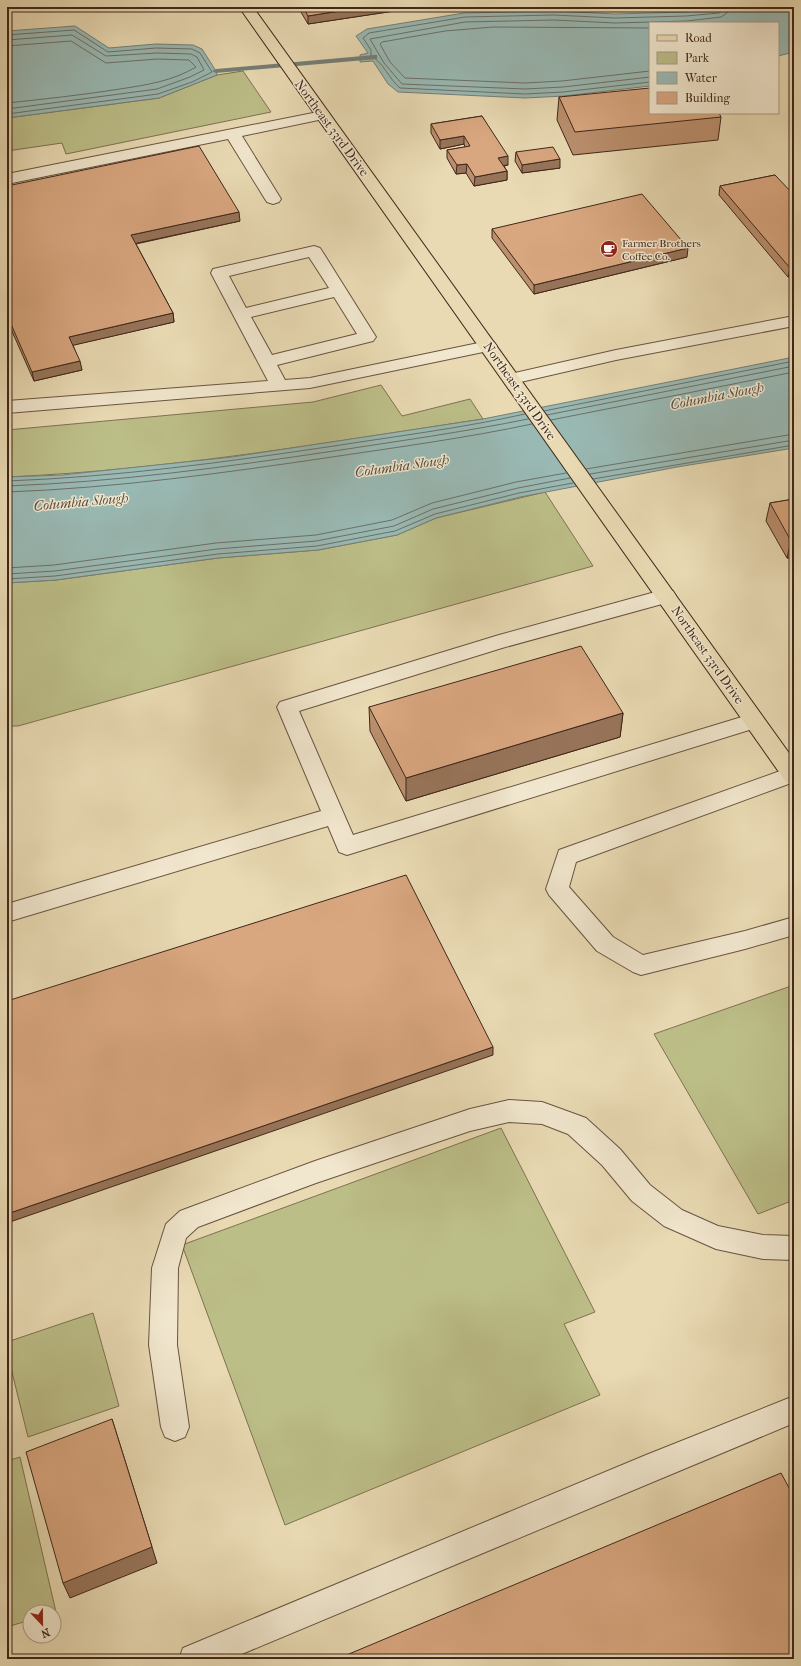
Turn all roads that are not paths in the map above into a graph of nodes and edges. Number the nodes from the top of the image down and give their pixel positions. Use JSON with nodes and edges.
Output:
{"nodes":[{"id":1,"x":246,"y":7,"type":"edge"},
{"id":2,"x":323,"y":115,"type":"junction"},
{"id":3,"x":233,"y":134,"type":"junction"},
{"id":4,"x":7,"y":178,"type":"edge"},
{"id":5,"x":273,"y":199,"type":"dead end"},
{"id":6,"x":338,"y":291,"type":"junction"},
{"id":7,"x":241,"y":314,"type":"junction"},
{"id":8,"x":794,"y":321,"type":"edge"},
{"id":9,"x":488,"y":346,"type":"junction"},
{"id":10,"x":267,"y":362,"type":"junction"},
{"id":11,"x":279,"y":385,"type":"junction"},
{"id":12,"x":516,"y":385,"type":"junction"},
{"id":13,"x":7,"y":408,"type":"edge"},
{"id":14,"x":666,"y":596,"type":"junction"},
{"id":15,"x":755,"y":721,"type":"junction"},
{"id":16,"x":793,"y":775,"type":"edge"},
{"id":17,"x":334,"y":816,"type":"junction"},
{"id":18,"x":7,"y":913,"type":"edge"},
{"id":19,"x":794,"y":926,"type":"edge"},
{"id":20,"x":794,"y":1248,"type":"edge"},
{"id":21,"x":794,"y":1409,"type":"edge"},
{"id":22,"x":175,"y":1428,"type":"dead end"},
{"id":23,"x":194,"y":1659,"type":"edge"}],
"edges":[{"from":1,"to":2,"type":"main road","name":"Northeast 33rd Drive"},
{"from":2,"to":3,"type":"lane"},
{"from":2,"to":9,"type":"main road","name":"Northeast 33rd Drive"},
{"from":3,"to":4,"type":"lane"},
{"from":3,"to":5,"type":"lane"},
{"from":6,"to":7,"type":"lane"},
{"from":6,"to":7,"type":"lane"},
{"from":6,"to":10,"type":"lane"},
{"from":7,"to":10,"type":"lane"},
{"from":8,"to":12,"type":"lane"},
{"from":9,"to":11,"type":"lane"},
{"from":9,"to":12,"type":"main road","name":"Northeast 33rd Drive"},
{"from":10,"to":11,"type":"lane"},
{"from":11,"to":13,"type":"lane"},
{"from":12,"to":14,"type":"main road","name":"Northeast 33rd Drive"},
{"from":14,"to":15,"type":"main road","name":"Northeast 33rd Drive"},
{"from":14,"to":17,"type":"lane"},
{"from":15,"to":16,"type":"main road","name":"Northeast 33rd Drive"},
{"from":15,"to":17,"type":"lane"},
{"from":16,"to":19,"type":"lane"},
{"from":17,"to":18,"type":"lane"},
{"from":20,"to":22,"type":"lane"},
{"from":21,"to":23,"type":"lane"}]}
